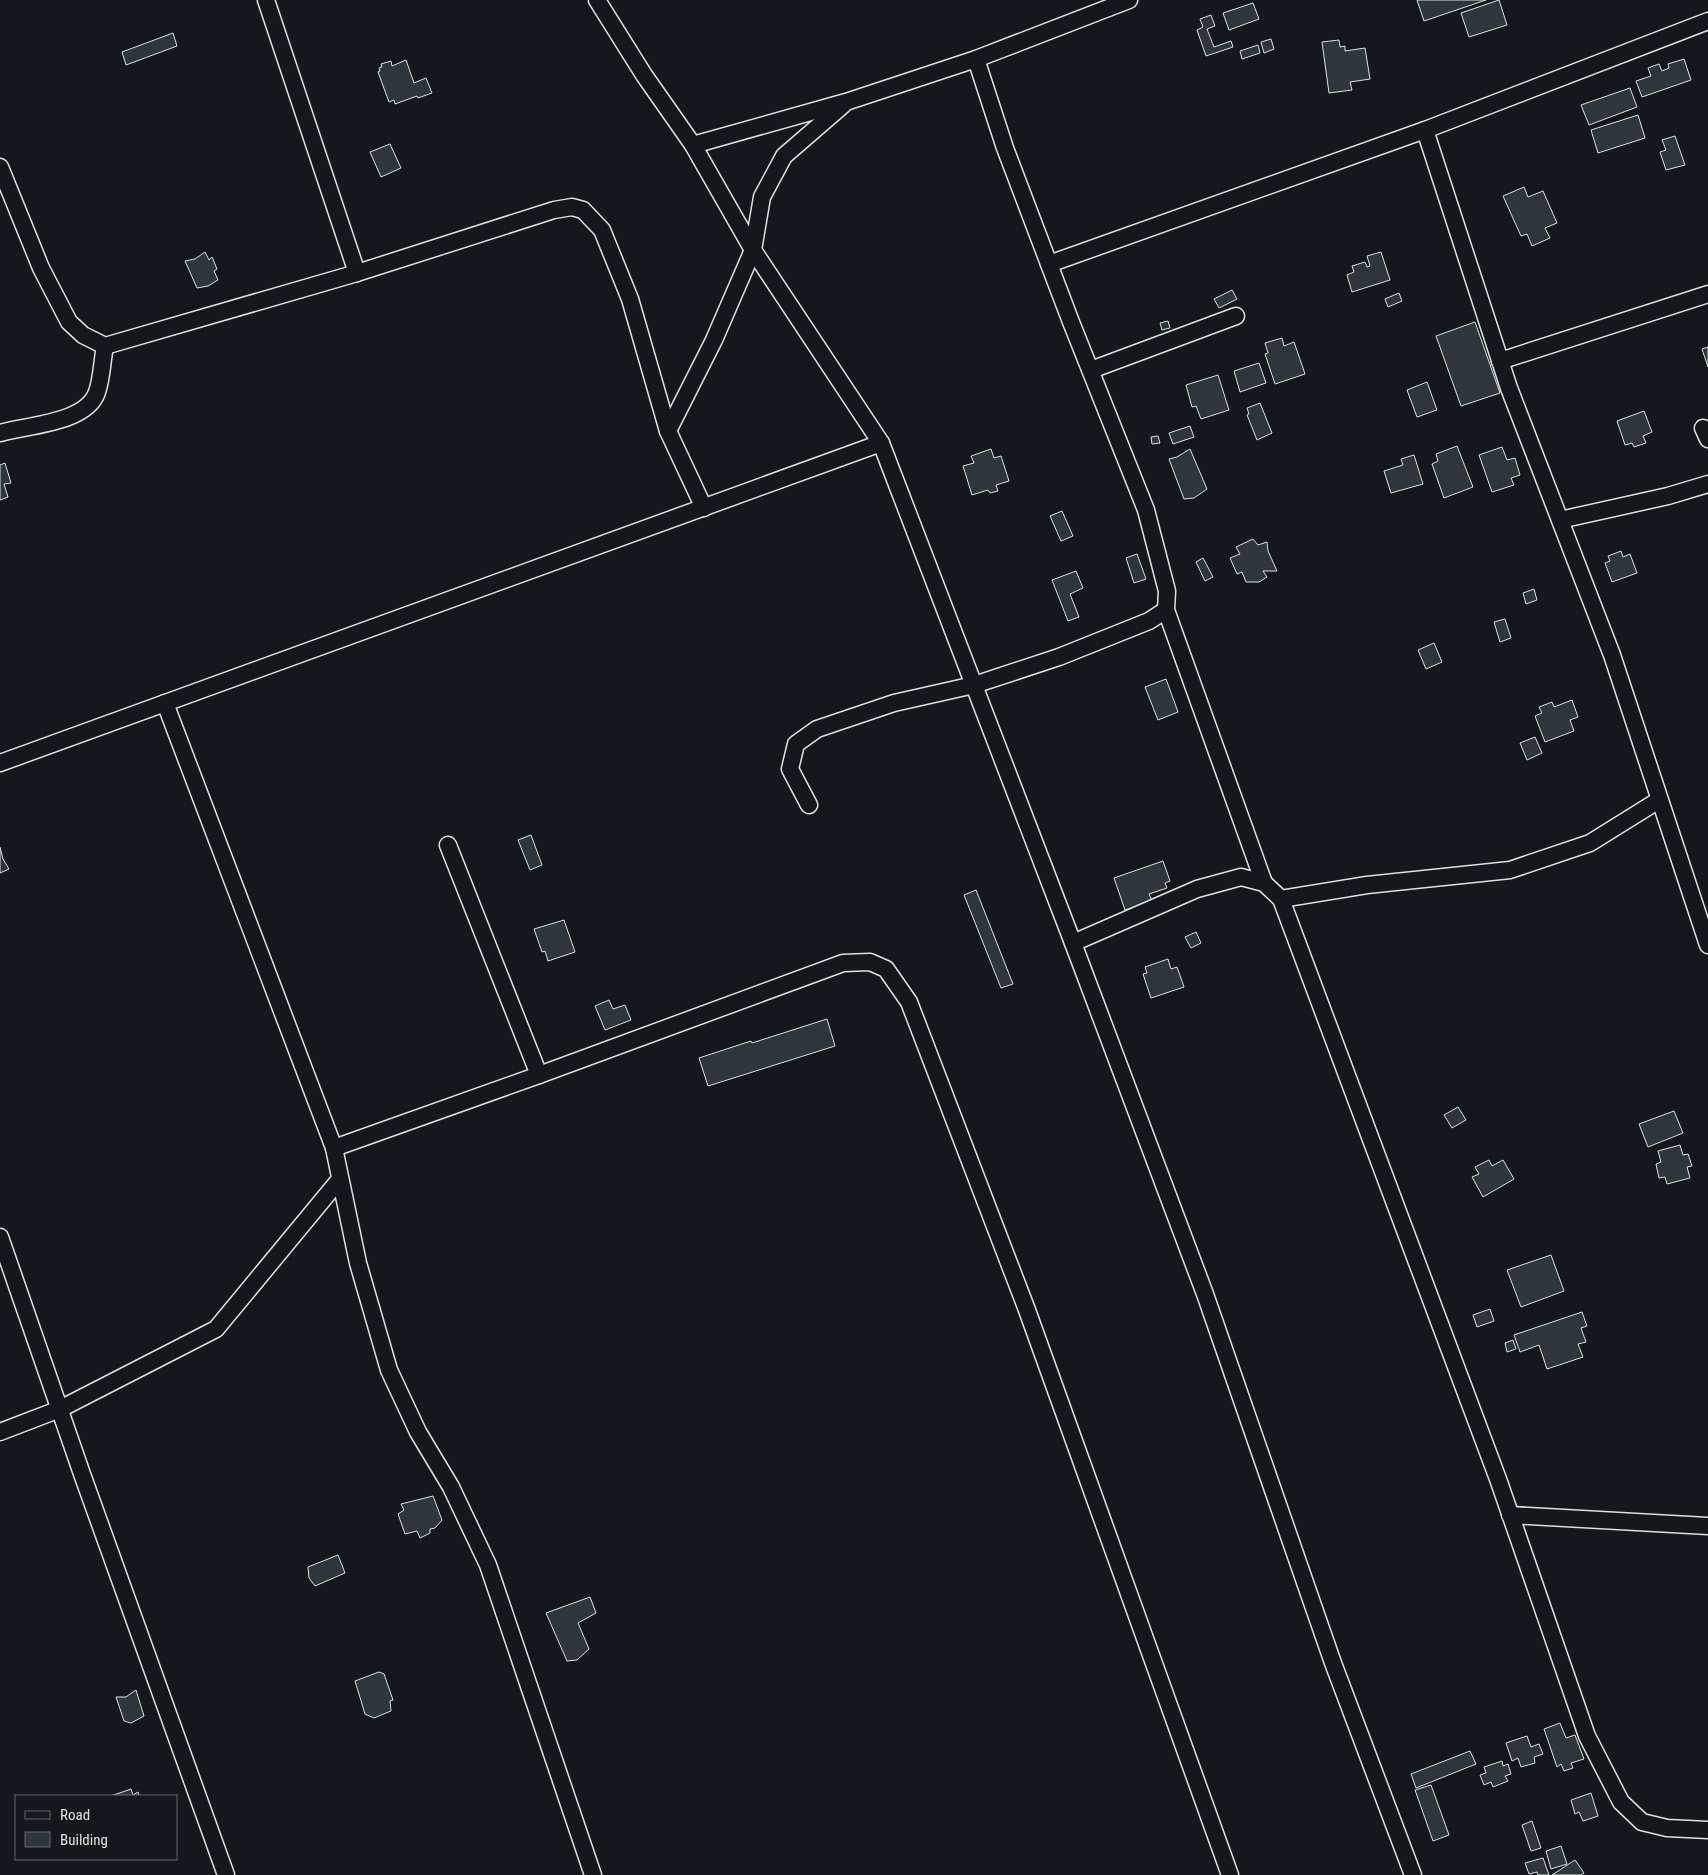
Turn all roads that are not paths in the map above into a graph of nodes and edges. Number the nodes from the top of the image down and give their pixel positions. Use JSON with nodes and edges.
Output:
{"nodes":[{"id":1,"x":266,"y":0,"type":"edge"},
{"id":2,"x":597,"y":0,"type":"edge"},
{"id":3,"x":1130,"y":0,"type":"edge"},
{"id":4,"x":1708,"y":21,"type":"edge"},
{"id":5,"x":976,"y":58,"type":"junction"},
{"id":6,"x":846,"y":102,"type":"junction"},
{"id":7,"x":1425,"y":130,"type":"junction"},
{"id":8,"x":693,"y":145,"type":"junction"},
{"id":9,"x":0,"y":167,"type":"edge"},
{"id":10,"x":753,"y":250,"type":"junction"},
{"id":11,"x":1049,"y":264,"type":"junction"},
{"id":12,"x":357,"y":273,"type":"junction"},
{"id":13,"x":1708,"y":294,"type":"edge"},
{"id":14,"x":1236,"y":316,"type":"dead end"},
{"id":15,"x":105,"y":346,"type":"junction"},
{"id":16,"x":1500,"y":361,"type":"junction"},
{"id":17,"x":1091,"y":370,"type":"junction"},
{"id":18,"x":668,"y":432,"type":"junction"},
{"id":19,"x":0,"y":433,"type":"edge"},
{"id":20,"x":881,"y":444,"type":"junction"},
{"id":21,"x":1708,"y":484,"type":"edge"},
{"id":22,"x":704,"y":508,"type":"junction"},
{"id":23,"x":1560,"y":520,"type":"junction"},
{"id":24,"x":1166,"y":610,"type":"junction"},
{"id":25,"x":974,"y":685,"type":"junction"},
{"id":26,"x":165,"y":703,"type":"junction"},
{"id":27,"x":0,"y":762,"type":"edge"},
{"id":28,"x":1660,"y":800,"type":"junction"},
{"id":29,"x":809,"y":805,"type":"dead end"},
{"id":30,"x":448,"y":846,"type":"dead end"},
{"id":31,"x":1264,"y":883,"type":"junction"},
{"id":32,"x":1281,"y":899,"type":"junction"},
{"id":33,"x":1073,"y":943,"type":"junction"},
{"id":34,"x":1708,"y":945,"type":"edge"},
{"id":35,"x":539,"y":1075,"type":"junction"},
{"id":36,"x":334,"y":1148,"type":"junction"},
{"id":37,"x":340,"y":1179,"type":"junction"},
{"id":38,"x":0,"y":1237,"type":"edge"},
{"id":39,"x":60,"y":1409,"type":"junction"},
{"id":40,"x":0,"y":1432,"type":"edge"},
{"id":41,"x":1510,"y":1515,"type":"junction"},
{"id":42,"x":1708,"y":1526,"type":"edge"},
{"id":43,"x":1708,"y":1830,"type":"edge"},
{"id":44,"x":226,"y":1875,"type":"edge"},
{"id":45,"x":593,"y":1875,"type":"edge"},
{"id":46,"x":1230,"y":1875,"type":"edge"},
{"id":47,"x":1413,"y":1875,"type":"edge"}],
"edges":[{"from":1,"to":12,"type":"street"},
{"from":2,"to":8,"type":"street"},
{"from":3,"to":5,"type":"street"},
{"from":4,"to":7,"type":"street"},
{"from":5,"to":6,"type":"street"},
{"from":5,"to":11,"type":"street"},
{"from":6,"to":8,"type":"street"},
{"from":6,"to":10,"type":"street"},
{"from":7,"to":11,"type":"street"},
{"from":7,"to":16,"type":"street"},
{"from":8,"to":10,"type":"street"},
{"from":9,"to":15,"type":"street"},
{"from":10,"to":18,"type":"street"},
{"from":10,"to":20,"type":"street"},
{"from":11,"to":17,"type":"street"},
{"from":12,"to":15,"type":"street"},
{"from":12,"to":18,"type":"street"},
{"from":13,"to":16,"type":"street"},
{"from":14,"to":17,"type":"street"},
{"from":15,"to":19,"type":"street"},
{"from":16,"to":23,"type":"street"},
{"from":17,"to":24,"type":"street"},
{"from":18,"to":22,"type":"street"},
{"from":20,"to":22,"type":"street"},
{"from":20,"to":25,"type":"street"},
{"from":21,"to":23,"type":"street"},
{"from":22,"to":26,"type":"street"},
{"from":23,"to":28,"type":"street"},
{"from":24,"to":25,"type":"street"},
{"from":24,"to":31,"type":"street"},
{"from":25,"to":29,"type":"street"},
{"from":25,"to":33,"type":"street"},
{"from":26,"to":27,"type":"street"},
{"from":26,"to":36,"type":"street"},
{"from":28,"to":32,"type":"street"},
{"from":28,"to":34,"type":"street"},
{"from":30,"to":35,"type":"street"},
{"from":31,"to":32,"type":"street"},
{"from":31,"to":33,"type":"street"},
{"from":32,"to":41,"type":"street"},
{"from":33,"to":47,"type":"street"},
{"from":35,"to":36,"type":"street"},
{"from":35,"to":46,"type":"street"},
{"from":36,"to":37,"type":"street"},
{"from":37,"to":39,"type":"street"},
{"from":37,"to":45,"type":"street"},
{"from":38,"to":39,"type":"street"},
{"from":39,"to":40,"type":"street"},
{"from":39,"to":44,"type":"street"},
{"from":41,"to":42,"type":"street"},
{"from":41,"to":43,"type":"street"}]}
